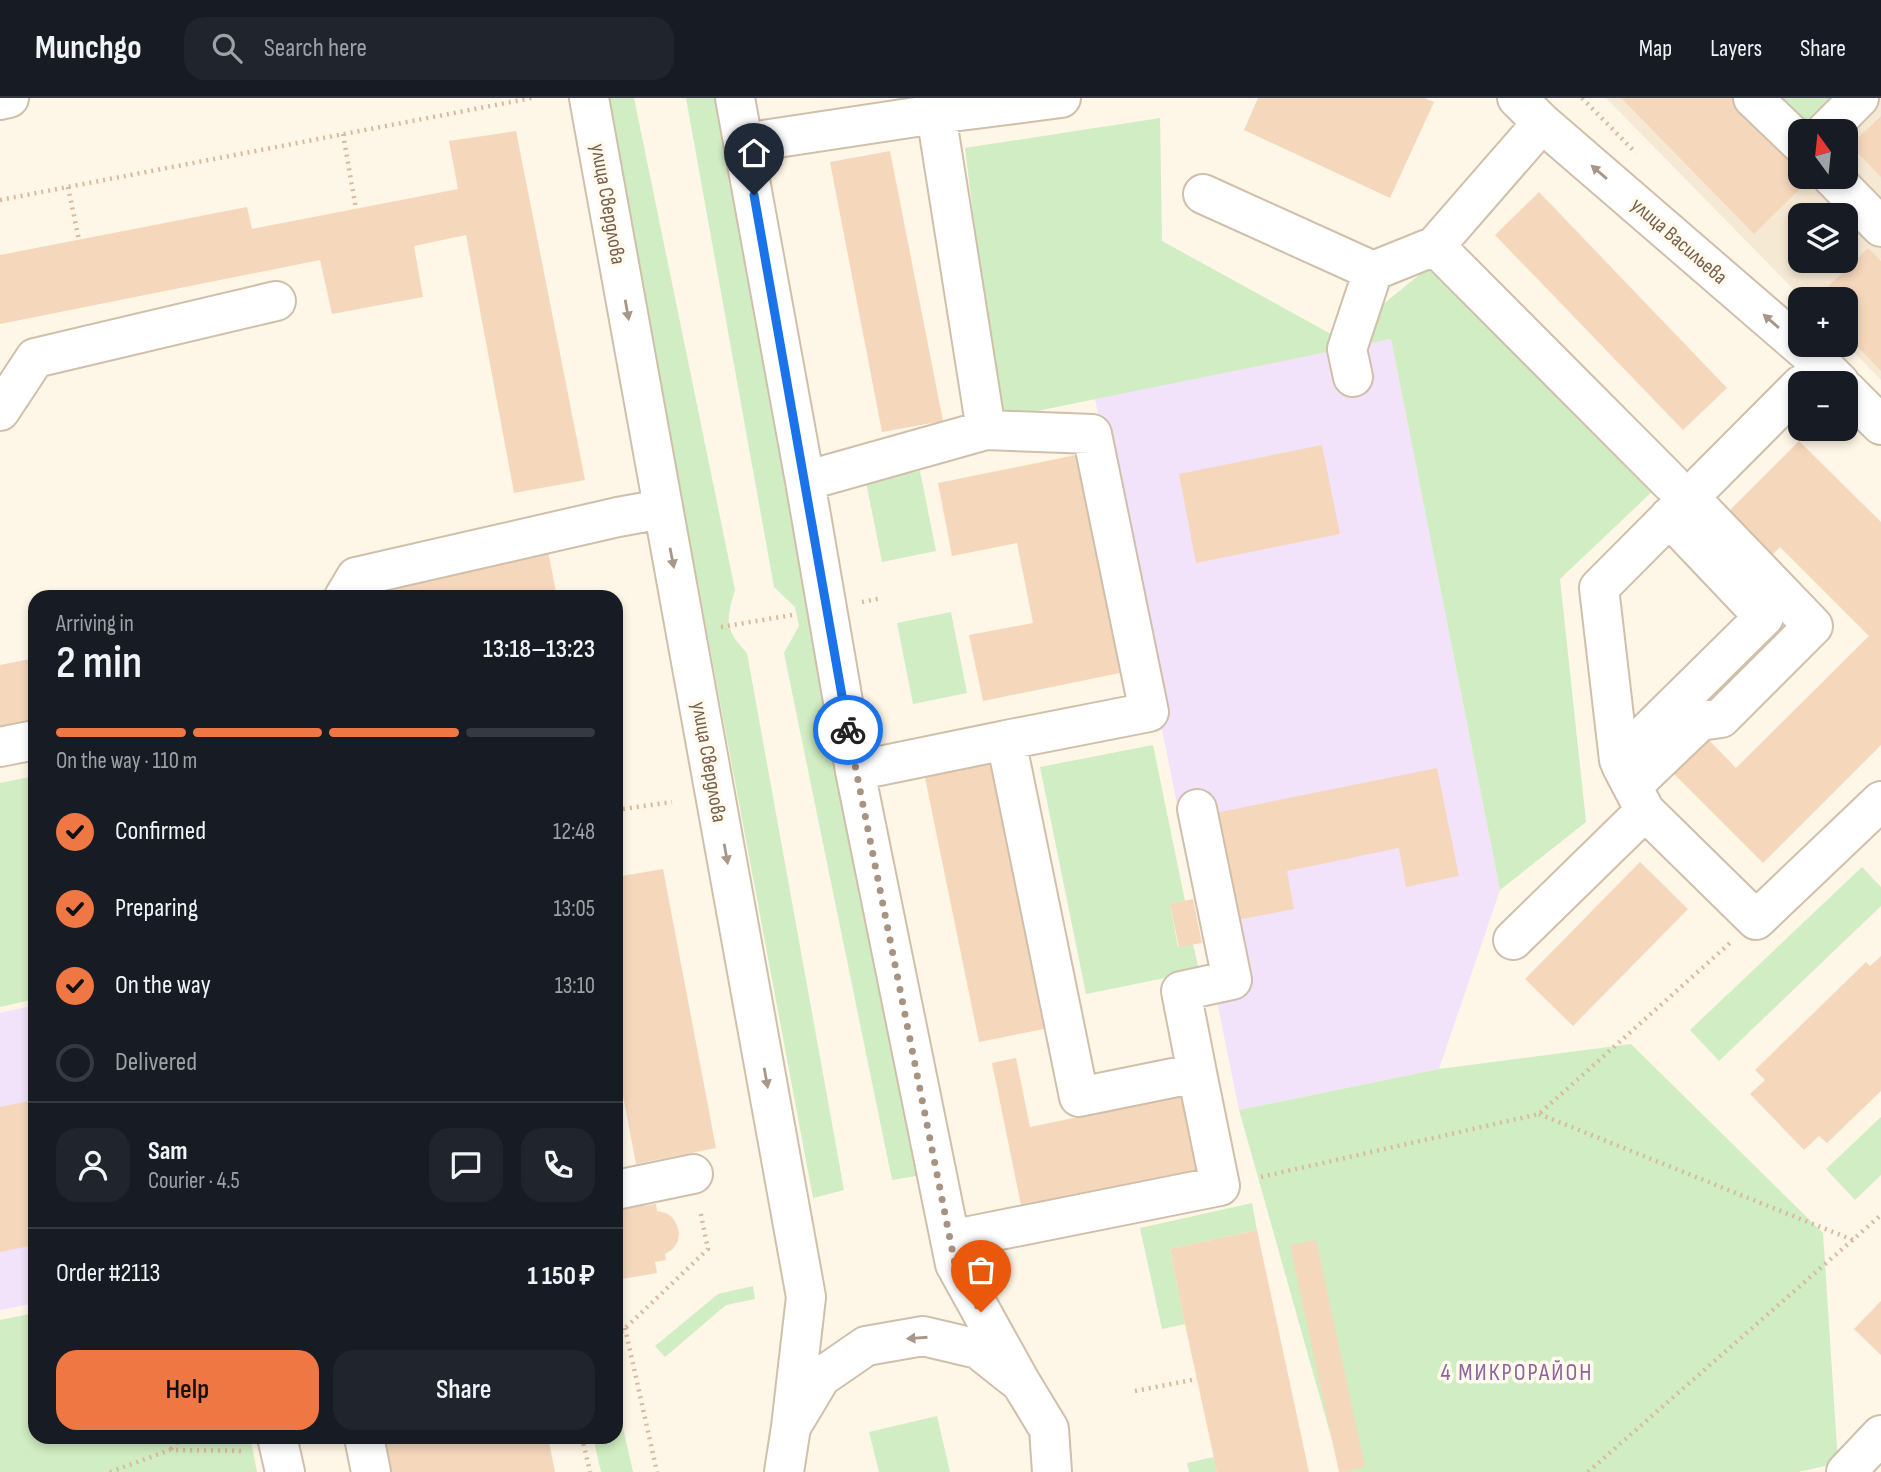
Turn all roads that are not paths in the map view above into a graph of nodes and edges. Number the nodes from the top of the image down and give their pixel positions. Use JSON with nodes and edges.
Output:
{"nodes":[{"id":1,"x":9,"y":98,"type":"edge"},
{"id":2,"x":589,"y":98,"type":"edge"},
{"id":3,"x":735,"y":98,"type":"edge"},
{"id":4,"x":1061,"y":98,"type":"edge"},
{"id":5,"x":1752,"y":98,"type":"edge"},
{"id":6,"x":1859,"y":98,"type":"edge"},
{"id":7,"x":0,"y":100,"type":"edge"},
{"id":8,"x":1530,"y":110,"type":"edge"},
{"id":9,"x":936,"y":114,"type":"junction"},
{"id":10,"x":1838,"y":119,"type":"edge"},
{"id":11,"x":1788,"y":132,"type":"edge"},
{"id":12,"x":744,"y":143,"type":"junction"},
{"id":13,"x":1844,"y":189,"type":"edge"},
{"id":14,"x":1203,"y":194,"type":"dead end"},
{"id":15,"x":1881,"y":227,"type":"edge"},
{"id":16,"x":1435,"y":246,"type":"junction"},
{"id":17,"x":1373,"y":271,"type":"junction"},
{"id":18,"x":276,"y":301,"type":"dead end"},
{"id":19,"x":1811,"y":371,"type":"edge"},
{"id":20,"x":1353,"y":377,"type":"dead end"},
{"id":21,"x":1788,"y":408,"type":"edge"},
{"id":22,"x":1858,"y":408,"type":"edge"},
{"id":23,"x":0,"y":411,"type":"edge"},
{"id":24,"x":1881,"y":425,"type":"edge"},
{"id":25,"x":986,"y":430,"type":"junction"},
{"id":26,"x":805,"y":481,"type":"junction"},
{"id":27,"x":1676,"y":499,"type":"junction"},
{"id":28,"x":662,"y":509,"type":"junction"},
{"id":29,"x":348,"y":590,"type":"edge"},
{"id":30,"x":1006,"y":740,"type":"junction"},
{"id":31,"x":28,"y":741,"type":"edge"},
{"id":32,"x":0,"y":747,"type":"edge"},
{"id":33,"x":855,"y":771,"type":"junction"},
{"id":34,"x":1632,"y":786,"type":"junction"},
{"id":35,"x":1881,"y":801,"type":"edge"},
{"id":36,"x":1197,"y":809,"type":"dead end"},
{"id":37,"x":1513,"y":940,"type":"dead end"},
{"id":38,"x":1197,"y":1073,"type":"junction"},
{"id":39,"x":693,"y":1174,"type":"road end"},
{"id":40,"x":623,"y":1189,"type":"edge"},
{"id":41,"x":950,"y":1240,"type":"junction"},
{"id":42,"x":1021,"y":1383,"type":"junction"},
{"id":43,"x":790,"y":1427,"type":"junction"},
{"id":44,"x":1049,"y":1429,"type":"junction"},
{"id":45,"x":1881,"y":1435,"type":"edge"},
{"id":46,"x":366,"y":1444,"type":"edge"},
{"id":47,"x":372,"y":1472,"type":"edge"},
{"id":48,"x":784,"y":1472,"type":"edge"},
{"id":49,"x":1052,"y":1472,"type":"edge"},
{"id":50,"x":1075,"y":1472,"type":"edge"},
{"id":51,"x":1846,"y":1472,"type":"edge"}],
"edges":[{"from":1,"to":7,"type":"street"},
{"from":2,"to":28,"type":"street","name":"улица Свердлова","one_way":true},
{"from":3,"to":12,"type":"street"},
{"from":4,"to":9,"type":"street"},
{"from":5,"to":11,"type":"street"},
{"from":6,"to":10,"type":"street"},
{"from":8,"to":16,"type":"street"},
{"from":19,"to":8,"type":"street","name":"улица Васильева","one_way":true},
{"from":9,"to":12,"type":"street"},
{"from":9,"to":25,"type":"street"},
{"from":12,"to":26,"type":"street"},
{"from":13,"to":15,"type":"street"},
{"from":14,"to":17,"type":"street"},
{"from":16,"to":17,"type":"street"},
{"from":16,"to":27,"type":"street"},
{"from":17,"to":20,"type":"street"},
{"from":18,"to":23,"type":"street"},
{"from":21,"to":27,"type":"street"},
{"from":22,"to":24,"type":"street","name":"улица Васильева"},
{"from":25,"to":26,"type":"street"},
{"from":25,"to":30,"type":"street"},
{"from":26,"to":33,"type":"street"},
{"from":27,"to":34,"type":"street"},
{"from":27,"to":34,"type":"street"},
{"from":28,"to":29,"type":"street"},
{"from":28,"to":43,"type":"street","name":"улица Свердлова","one_way":true},
{"from":30,"to":33,"type":"street"},
{"from":30,"to":38,"type":"street"},
{"from":31,"to":32,"type":"street"},
{"from":33,"to":41,"type":"street"},
{"from":34,"to":35,"type":"street"},
{"from":34,"to":37,"type":"street"},
{"from":36,"to":38,"type":"street"},
{"from":38,"to":41,"type":"street"},
{"from":39,"to":40,"type":"street"},
{"from":41,"to":42,"type":"street"},
{"from":42,"to":43,"type":"street","one_way":true},
{"from":42,"to":44,"type":"street"},
{"from":43,"to":48,"type":"street","name":"улица Свердлова"},
{"from":44,"to":49,"type":"street"},
{"from":44,"to":50,"type":"street"},
{"from":45,"to":51,"type":"street"},
{"from":46,"to":47,"type":"street"}]}
